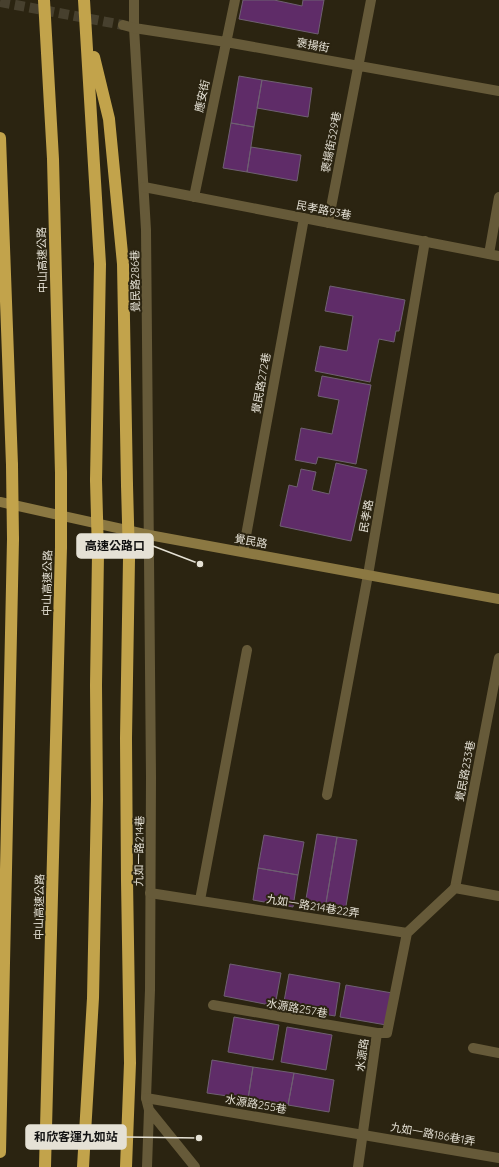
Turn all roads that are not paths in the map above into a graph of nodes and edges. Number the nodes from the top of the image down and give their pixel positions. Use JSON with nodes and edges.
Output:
{"nodes":[{"id":1,"x":44,"y":0,"type":"edge"},
{"id":2,"x":84,"y":0,"type":"edge"},
{"id":3,"x":134,"y":0,"type":"edge"},
{"id":4,"x":235,"y":0,"type":"edge"},
{"id":5,"x":371,"y":0,"type":"edge"},
{"id":6,"x":123,"y":25,"type":"tunnel mouth"},
{"id":7,"x":134,"y":28,"type":"junction"},
{"id":8,"x":87,"y":29,"type":"junction"},
{"id":9,"x":226,"y":42,"type":"junction"},
{"id":10,"x":358,"y":66,"type":"junction"},
{"id":11,"x":499,"y":91,"type":"edge"},
{"id":12,"x":0,"y":138,"type":"edge"},
{"id":13,"x":144,"y":187,"type":"junction"},
{"id":14,"x":194,"y":197,"type":"junction"},
{"id":15,"x":499,"y":197,"type":"edge"},
{"id":16,"x":304,"y":218,"type":"junction"},
{"id":17,"x":328,"y":223,"type":"junction"},
{"id":18,"x":425,"y":241,"type":"junction"},
{"id":19,"x":488,"y":254,"type":"junction"},
{"id":20,"x":499,"y":256,"type":"edge"},
{"id":21,"x":0,"y":502,"type":"edge"},
{"id":22,"x":149,"y":535,"type":"junction"},
{"id":23,"x":243,"y":552,"type":"junction"},
{"id":24,"x":368,"y":575,"type":"junction"},
{"id":25,"x":499,"y":599,"type":"edge"},
{"id":26,"x":247,"y":650,"type":"dead end"},
{"id":27,"x":499,"y":658,"type":"edge"},
{"id":28,"x":327,"y":795,"type":"dead end"},
{"id":29,"x":455,"y":888,"type":"junction"},
{"id":30,"x":150,"y":892,"type":"junction"},
{"id":31,"x":499,"y":896,"type":"edge"},
{"id":32,"x":200,"y":900,"type":"junction"},
{"id":33,"x":407,"y":933,"type":"junction"},
{"id":34,"x":213,"y":1006,"type":"dead end"},
{"id":35,"x":377,"y":1033,"type":"junction"},
{"id":36,"x":473,"y":1048,"type":"dead end"},
{"id":37,"x":499,"y":1053,"type":"edge"},
{"id":38,"x":146,"y":1098,"type":"junction"},
{"id":39,"x":149,"y":1110,"type":"junction"},
{"id":40,"x":363,"y":1135,"type":"junction"},
{"id":41,"x":0,"y":1142,"type":"edge"},
{"id":42,"x":0,"y":1152,"type":"edge"},
{"id":43,"x":499,"y":1158,"type":"edge"},
{"id":44,"x":45,"y":1167,"type":"edge"},
{"id":45,"x":83,"y":1167,"type":"edge"},
{"id":46,"x":126,"y":1167,"type":"edge"},
{"id":47,"x":147,"y":1167,"type":"edge"},
{"id":48,"x":195,"y":1167,"type":"edge"},
{"id":49,"x":358,"y":1167,"type":"edge"}],
"edges":[{"from":1,"to":44,"type":"highway","name":"中山高速公路","bridge":true},
{"from":2,"to":8,"type":"highway"},
{"from":3,"to":7,"type":"street","name":"覺民路286巷"},
{"from":4,"to":9,"type":"street","name":"應安街"},
{"from":5,"to":10,"type":"street","name":"褒揚街329巷"},
{"from":6,"to":7,"type":"street","name":"褒揚街"},
{"from":7,"to":9,"type":"street","name":"褒揚街"},
{"from":7,"to":13,"type":"street","name":"覺民路286巷"},
{"from":8,"to":45,"type":"highway","bridge":true},
{"from":8,"to":46,"type":"highway","bridge":true},
{"from":9,"to":10,"type":"street","name":"褒揚街"},
{"from":9,"to":14,"type":"street","name":"應安街"},
{"from":10,"to":11,"type":"street","name":"褒揚街"},
{"from":10,"to":17,"type":"street","name":"褒揚街329巷"},
{"from":12,"to":41,"type":"highway","bridge":true},
{"from":13,"to":14,"type":"street","name":"民孝路93巷"},
{"from":13,"to":22,"type":"street","name":"覺民路286巷"},
{"from":14,"to":16,"type":"street","name":"民孝路93巷"},
{"from":15,"to":19,"type":"street"},
{"from":16,"to":17,"type":"street","name":"民孝路93巷"},
{"from":16,"to":23,"type":"street","name":"覺民路272巷"},
{"from":17,"to":18,"type":"street","name":"民孝路93巷"},
{"from":18,"to":19,"type":"street","name":"民孝路93巷"},
{"from":18,"to":24,"type":"street","name":"民孝路"},
{"from":19,"to":20,"type":"street","name":"民孝路93巷"},
{"from":21,"to":22,"type":"street","name":"覺民路"},
{"from":22,"to":23,"type":"street","name":"覺民路"},
{"from":22,"to":30,"type":"street","name":"九如一路214巷"},
{"from":23,"to":24,"type":"street","name":"覺民路"},
{"from":24,"to":25,"type":"street","name":"覺民路"},
{"from":24,"to":28,"type":"street","name":"民孝路"},
{"from":26,"to":32,"type":"street"},
{"from":27,"to":29,"type":"street","name":"覺民路233巷"},
{"from":29,"to":31,"type":"street"},
{"from":29,"to":33,"type":"street"},
{"from":30,"to":32,"type":"street","name":"九如一路214巷22弄"},
{"from":30,"to":38,"type":"street","name":"九如一路214巷"},
{"from":32,"to":33,"type":"street","name":"九如一路214巷22弄"},
{"from":33,"to":35,"type":"street","name":"水源路"},
{"from":34,"to":35,"type":"street","name":"水源路257巷"},
{"from":35,"to":40,"type":"street","name":"水源路"},
{"from":36,"to":37,"type":"street"},
{"from":38,"to":39,"type":"street","name":"九如一路214巷"},
{"from":38,"to":40,"type":"street","name":"水源路255巷"},
{"from":39,"to":47,"type":"street","name":"九如一路214巷"},
{"from":39,"to":48,"type":"street"},
{"from":40,"to":43,"type":"street","name":"九如一路186巷1弄"},
{"from":40,"to":49,"type":"street","name":"水源路"},
{"from":41,"to":42,"type":"highway"}]}
